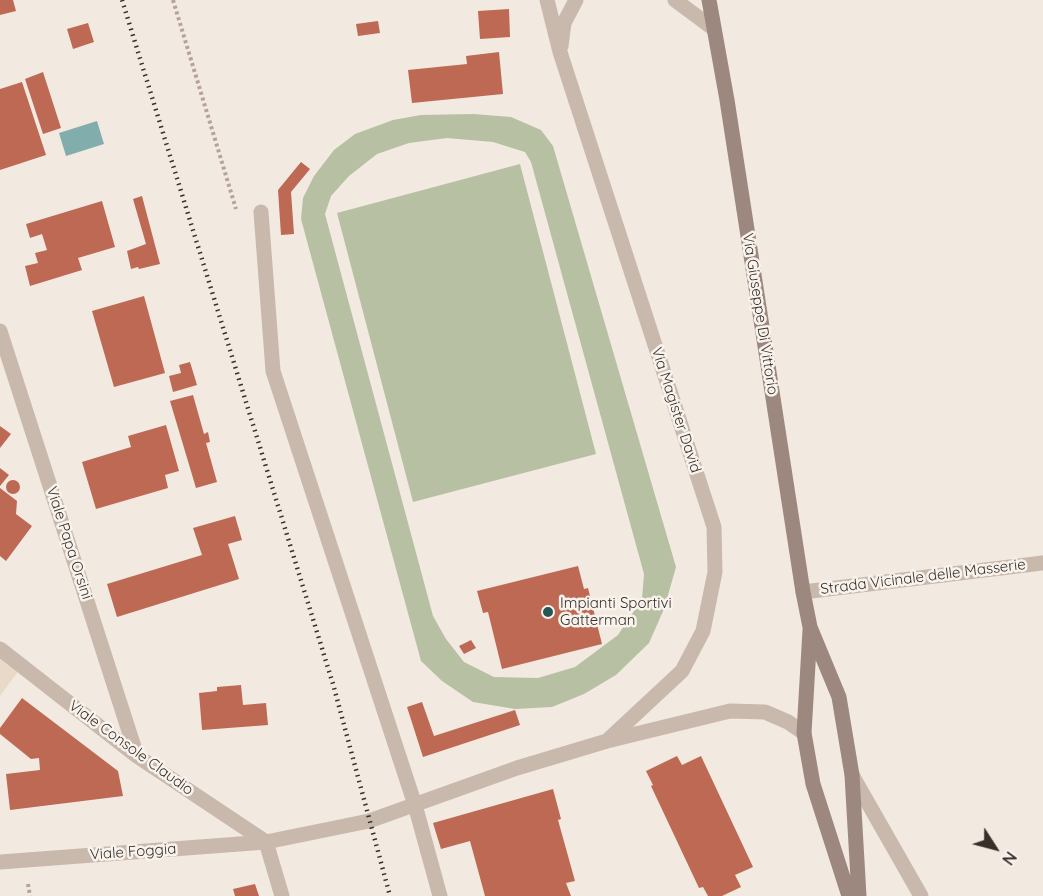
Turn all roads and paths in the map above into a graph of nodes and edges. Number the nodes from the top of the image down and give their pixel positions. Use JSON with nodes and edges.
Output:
{"nodes":[{"id":1,"x":173,"y":0,"type":"edge"},
{"id":2,"x":547,"y":0,"type":"edge"},
{"id":3,"x":576,"y":0,"type":"edge"},
{"id":4,"x":675,"y":0,"type":"edge"},
{"id":5,"x":709,"y":0,"type":"edge"},
{"id":6,"x":714,"y":29,"type":"junction"},
{"id":7,"x":560,"y":52,"type":"junction"},
{"id":8,"x":261,"y":212,"type":"dead end"},
{"id":9,"x":239,"y":220,"type":"dead end"},
{"id":10,"x":0,"y":331,"type":"edge"},
{"id":11,"x":1043,"y":563,"type":"edge"},
{"id":12,"x":803,"y":592,"type":"junction"},
{"id":13,"x":810,"y":627,"type":"junction"},
{"id":14,"x":0,"y":650,"type":"edge"},
{"id":15,"x":804,"y":733,"type":"junction"},
{"id":16,"x":607,"y":741,"type":"junction"},
{"id":17,"x":137,"y":756,"type":"junction"},
{"id":18,"x":852,"y":775,"type":"junction"},
{"id":19,"x":415,"y":805,"type":"junction"},
{"id":20,"x":369,"y":821,"type":"joint"},
{"id":21,"x":266,"y":842,"type":"junction"},
{"id":22,"x":0,"y":862,"type":"edge"},
{"id":23,"x":282,"y":896,"type":"edge"},
{"id":24,"x":440,"y":896,"type":"edge"},
{"id":25,"x":849,"y":896,"type":"edge"},
{"id":26,"x":859,"y":896,"type":"edge"},
{"id":27,"x":921,"y":896,"type":"edge"}],
"edges":[{"from":1,"to":9,"type":"path"},
{"from":2,"to":7,"type":"street","name":"Via Magister David"},
{"from":3,"to":7,"type":"street","name":"Via Magister David"},
{"from":4,"to":6,"type":"street"},
{"from":5,"to":6,"type":"main road","name":"Via Giuseppe Di Vittorio"},
{"from":6,"to":12,"type":"main road","name":"Via Giuseppe Di Vittorio"},
{"from":7,"to":16,"type":"street","name":"Via Magister David"},
{"from":8,"to":19,"type":"street"},
{"from":10,"to":17,"type":"street","name":"Viale Papa Orsini"},
{"from":11,"to":12,"type":"street","name":"Strada Vicinale delle Masserie"},
{"from":12,"to":13,"type":"main road","name":"Via Giuseppe Di Vittorio"},
{"from":13,"to":15,"type":"main road","name":"Via Giuseppe Di Vittorio"},
{"from":13,"to":18,"type":"main road","name":"Via Giuseppe Di Vittorio"},
{"from":14,"to":17,"type":"street","name":"Viale Console Claudio"},
{"from":15,"to":16,"type":"street","name":"Via Magister David"},
{"from":15,"to":25,"type":"main road","name":"Via Giuseppe Di Vittorio"},
{"from":16,"to":19,"type":"street","name":"Via Magister David"},
{"from":17,"to":21,"type":"street","name":"Viale Console Claudio"},
{"from":18,"to":26,"type":"main road","name":"Via Giuseppe Di Vittorio"},
{"from":18,"to":27,"type":"street"},
{"from":19,"to":20,"type":"street","name":"Via Magister David"},
{"from":19,"to":24,"type":"street"},
{"from":20,"to":21,"type":"street","name":"Viale Foggia"},
{"from":21,"to":22,"type":"street","name":"Viale Foggia"},
{"from":21,"to":23,"type":"street"}]}
